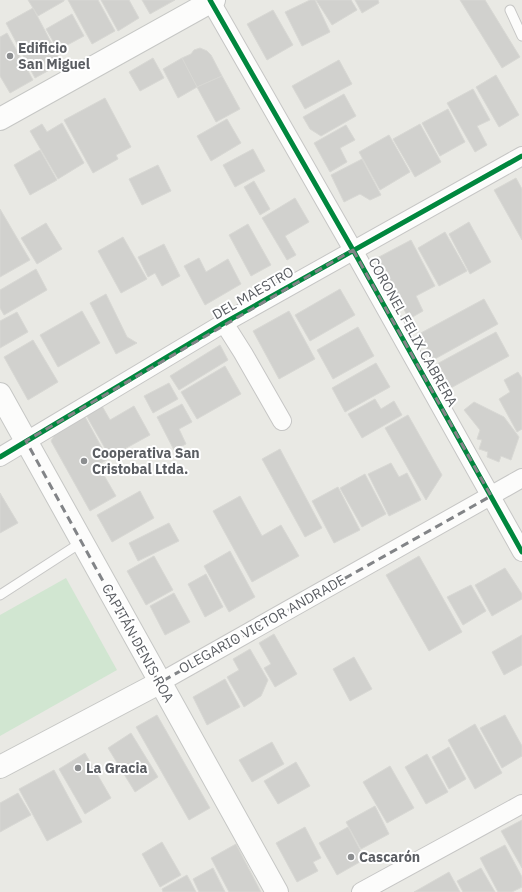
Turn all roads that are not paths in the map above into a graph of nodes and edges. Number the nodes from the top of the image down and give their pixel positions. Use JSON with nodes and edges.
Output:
{"nodes":[{"id":1,"x":212,"y":1,"type":"edge"},
{"id":2,"x":510,"y":10,"type":"dead end"},
{"id":3,"x":522,"y":36,"type":"edge"},
{"id":4,"x":0,"y":119,"type":"edge"},
{"id":5,"x":522,"y":156,"type":"edge"},
{"id":6,"x":353,"y":250,"type":"junction"},
{"id":7,"x":224,"y":323,"type":"junction"},
{"id":8,"x":0,"y":394,"type":"edge"},
{"id":9,"x":282,"y":421,"type":"dead end"},
{"id":10,"x":26,"y":441,"type":"junction"},
{"id":11,"x":0,"y":457,"type":"edge"},
{"id":12,"x":522,"y":478,"type":"edge"},
{"id":13,"x":491,"y":496,"type":"junction"},
{"id":14,"x":82,"y":542,"type":"junction"},
{"id":15,"x":522,"y":552,"type":"edge"},
{"id":16,"x":0,"y":595,"type":"edge"},
{"id":17,"x":160,"y":683,"type":"junction"},
{"id":18,"x":0,"y":767,"type":"edge"},
{"id":19,"x":522,"y":804,"type":"edge"},
{"id":20,"x":277,"y":892,"type":"edge"},
{"id":21,"x":361,"y":892,"type":"edge"}],
"edges":[{"from":1,"to":4,"type":"main road"},
{"from":1,"to":6,"type":"street","name":"CORONEL FELIX CABRERA"},
{"from":2,"to":3,"type":"lane"},
{"from":5,"to":6,"type":"street","name":"DEL MAESTRO"},
{"from":6,"to":7,"type":"street","name":"DEL MAESTRO"},
{"from":6,"to":13,"type":"street","name":"CORONEL FELIX CABRERA"},
{"from":7,"to":9,"type":"street"},
{"from":7,"to":10,"type":"street","name":"DEL MAESTRO"},
{"from":8,"to":10,"type":"main road","name":"CAPITÁN DENIS ROA"},
{"from":10,"to":11,"type":"street","name":"DEL MAESTRO"},
{"from":10,"to":14,"type":"main road","name":"CAPITÁN DENIS ROA"},
{"from":12,"to":13,"type":"street","name":"OLEGARIO VICTOR ANDRADE"},
{"from":13,"to":15,"type":"street","name":"CORONEL FELIX CABRERA"},
{"from":13,"to":17,"type":"street","name":"OLEGARIO VICTOR ANDRADE"},
{"from":14,"to":16,"type":"lane"},
{"from":14,"to":17,"type":"main road","name":"CAPITÁN DENIS ROA"},
{"from":17,"to":18,"type":"main road","name":"OLEGARIO VICTOR ANDRADE"},
{"from":17,"to":20,"type":"main road","name":"CAPITÁN DENIS ROA"},
{"from":19,"to":21,"type":"street"}]}
